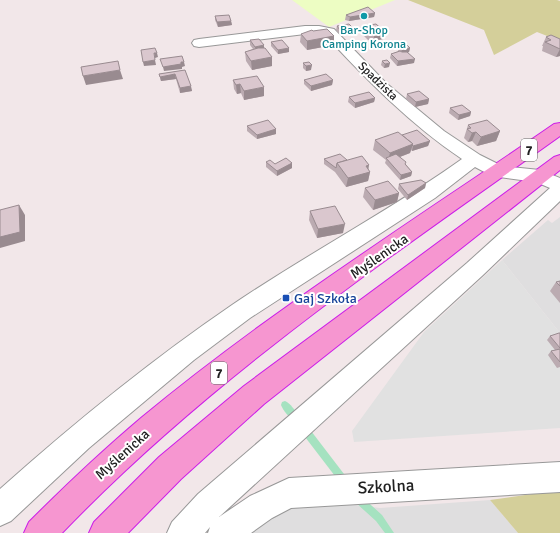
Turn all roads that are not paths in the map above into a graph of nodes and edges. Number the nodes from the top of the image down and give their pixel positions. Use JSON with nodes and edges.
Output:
{"nodes":[{"id":1,"x":199,"y":44,"type":"dead end"},
{"id":2,"x":560,"y":128,"type":"edge"},
{"id":3,"x":474,"y":159,"type":"junction"},
{"id":4,"x":498,"y":172,"type":"junction"},
{"id":5,"x":555,"y":178,"type":"edge"},
{"id":6,"x":560,"y":477,"type":"edge"},
{"id":7,"x":0,"y":510,"type":"edge"},
{"id":8,"x":40,"y":533,"type":"edge"},
{"id":9,"x":105,"y":533,"type":"edge"},
{"id":10,"x":183,"y":533,"type":"edge"},
{"id":11,"x":224,"y":533,"type":"edge"}],
"edges":[{"from":1,"to":3,"type":"street","name":"Spadzista"},
{"from":2,"to":4,"type":"highway","name":"Myślenicka","number":"7"},
{"from":3,"to":4,"type":"street","name":"Spadzista"},
{"from":3,"to":7,"type":"street"},
{"from":4,"to":5,"type":"street"},
{"from":4,"to":8,"type":"highway","name":"Myślenicka","number":"7"},
{"from":5,"to":9,"type":"highway","number":"7"},
{"from":5,"to":10,"type":"street"},
{"from":6,"to":11,"type":"street","name":"Szkolna"}]}
